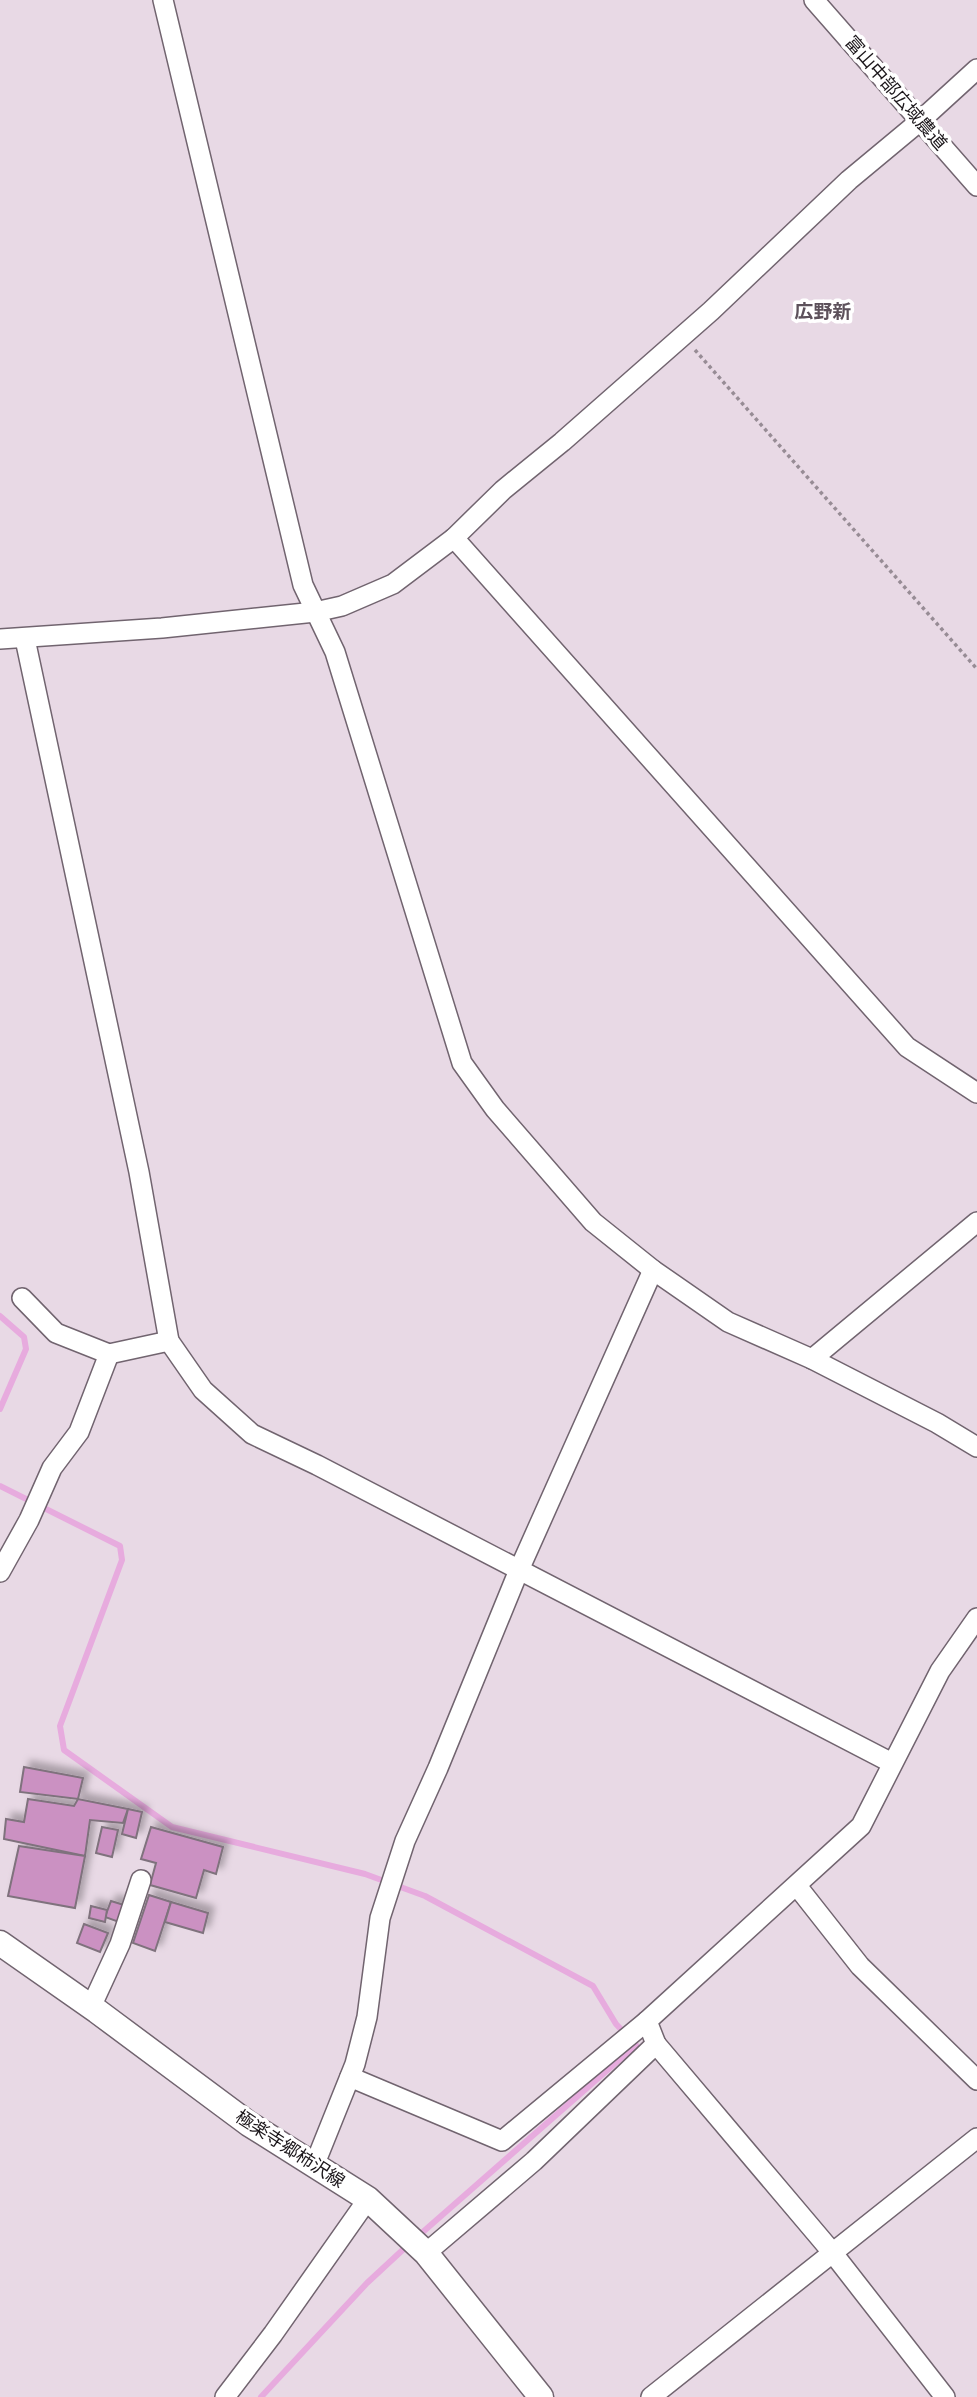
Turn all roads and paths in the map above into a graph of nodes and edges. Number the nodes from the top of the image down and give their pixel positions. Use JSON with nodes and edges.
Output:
{"nodes":[{"id":1,"x":163,"y":0,"type":"edge"},
{"id":2,"x":814,"y":0,"type":"edge"},
{"id":3,"x":977,"y":69,"type":"edge"},
{"id":4,"x":920,"y":121,"type":"junction"},
{"id":5,"x":977,"y":186,"type":"edge"},
{"id":6,"x":682,"y":336,"type":"junction"},
{"id":7,"x":454,"y":538,"type":"junction"},
{"id":8,"x":315,"y":612,"type":"junction"},
{"id":9,"x":0,"y":637,"type":"edge"},
{"id":10,"x":25,"y":639,"type":"junction"},
{"id":11,"x":977,"y":669,"type":"edge"},
{"id":12,"x":977,"y":1093,"type":"edge"},
{"id":13,"x":977,"y":1222,"type":"edge"},
{"id":14,"x":653,"y":1270,"type":"junction"},
{"id":15,"x":22,"y":1298,"type":"dead end"},
{"id":16,"x":170,"y":1341,"type":"junction"},
{"id":17,"x":109,"y":1354,"type":"junction"},
{"id":18,"x":812,"y":1359,"type":"junction"},
{"id":19,"x":977,"y":1447,"type":"edge"},
{"id":20,"x":519,"y":1570,"type":"junction"},
{"id":21,"x":0,"y":1572,"type":"edge"},
{"id":22,"x":977,"y":1618,"type":"edge"},
{"id":23,"x":892,"y":1763,"type":"junction"},
{"id":24,"x":141,"y":1880,"type":"dead end"},
{"id":25,"x":797,"y":1886,"type":"junction"},
{"id":26,"x":0,"y":1943,"type":"edge"},
{"id":27,"x":91,"y":2007,"type":"junction"},
{"id":28,"x":648,"y":2021,"type":"junction"},
{"id":29,"x":656,"y":2044,"type":"junction"},
{"id":30,"x":350,"y":2077,"type":"junction"},
{"id":31,"x":977,"y":2081,"type":"edge"},
{"id":32,"x":977,"y":2138,"type":"edge"},
{"id":33,"x":314,"y":2166,"type":"junction"},
{"id":34,"x":368,"y":2199,"type":"junction"},
{"id":35,"x":832,"y":2252,"type":"junction"},
{"id":36,"x":426,"y":2253,"type":"junction"},
{"id":37,"x":225,"y":2397,"type":"edge"},
{"id":38,"x":541,"y":2397,"type":"edge"},
{"id":39,"x":651,"y":2397,"type":"edge"},
{"id":40,"x":945,"y":2397,"type":"edge"}],
"edges":[{"from":1,"to":8,"type":"street"},
{"from":2,"to":4,"type":"street","name":"富山中部広域農道"},
{"from":3,"to":4,"type":"street"},
{"from":4,"to":5,"type":"street","name":"富山中部広域農道"},
{"from":4,"to":6,"type":"street"},
{"from":6,"to":7,"type":"street"},
{"from":6,"to":11,"type":"path"},
{"from":7,"to":8,"type":"street"},
{"from":7,"to":12,"type":"street"},
{"from":8,"to":10,"type":"street"},
{"from":8,"to":14,"type":"street"},
{"from":9,"to":10,"type":"street"},
{"from":10,"to":16,"type":"street"},
{"from":13,"to":18,"type":"street"},
{"from":14,"to":18,"type":"street"},
{"from":14,"to":20,"type":"street"},
{"from":15,"to":17,"type":"street"},
{"from":16,"to":17,"type":"street"},
{"from":16,"to":20,"type":"street"},
{"from":17,"to":21,"type":"street"},
{"from":18,"to":19,"type":"street"},
{"from":20,"to":23,"type":"street"},
{"from":20,"to":30,"type":"street"},
{"from":22,"to":23,"type":"street"},
{"from":23,"to":25,"type":"street"},
{"from":24,"to":27,"type":"street"},
{"from":25,"to":28,"type":"street"},
{"from":25,"to":31,"type":"street"},
{"from":26,"to":27,"type":"main road","name":"極楽寺郷柿沢線"},
{"from":27,"to":33,"type":"main road","name":"極楽寺郷柿沢線"},
{"from":28,"to":29,"type":"street"},
{"from":28,"to":30,"type":"street"},
{"from":29,"to":35,"type":"street"},
{"from":29,"to":36,"type":"street"},
{"from":30,"to":33,"type":"street"},
{"from":32,"to":35,"type":"street"},
{"from":33,"to":34,"type":"main road","name":"極楽寺郷柿沢線"},
{"from":34,"to":36,"type":"main road","name":"極楽寺郷柿沢線"},
{"from":34,"to":37,"type":"street"},
{"from":35,"to":39,"type":"street"},
{"from":35,"to":40,"type":"street"},
{"from":36,"to":38,"type":"main road","name":"極楽寺郷柿沢線"}]}
